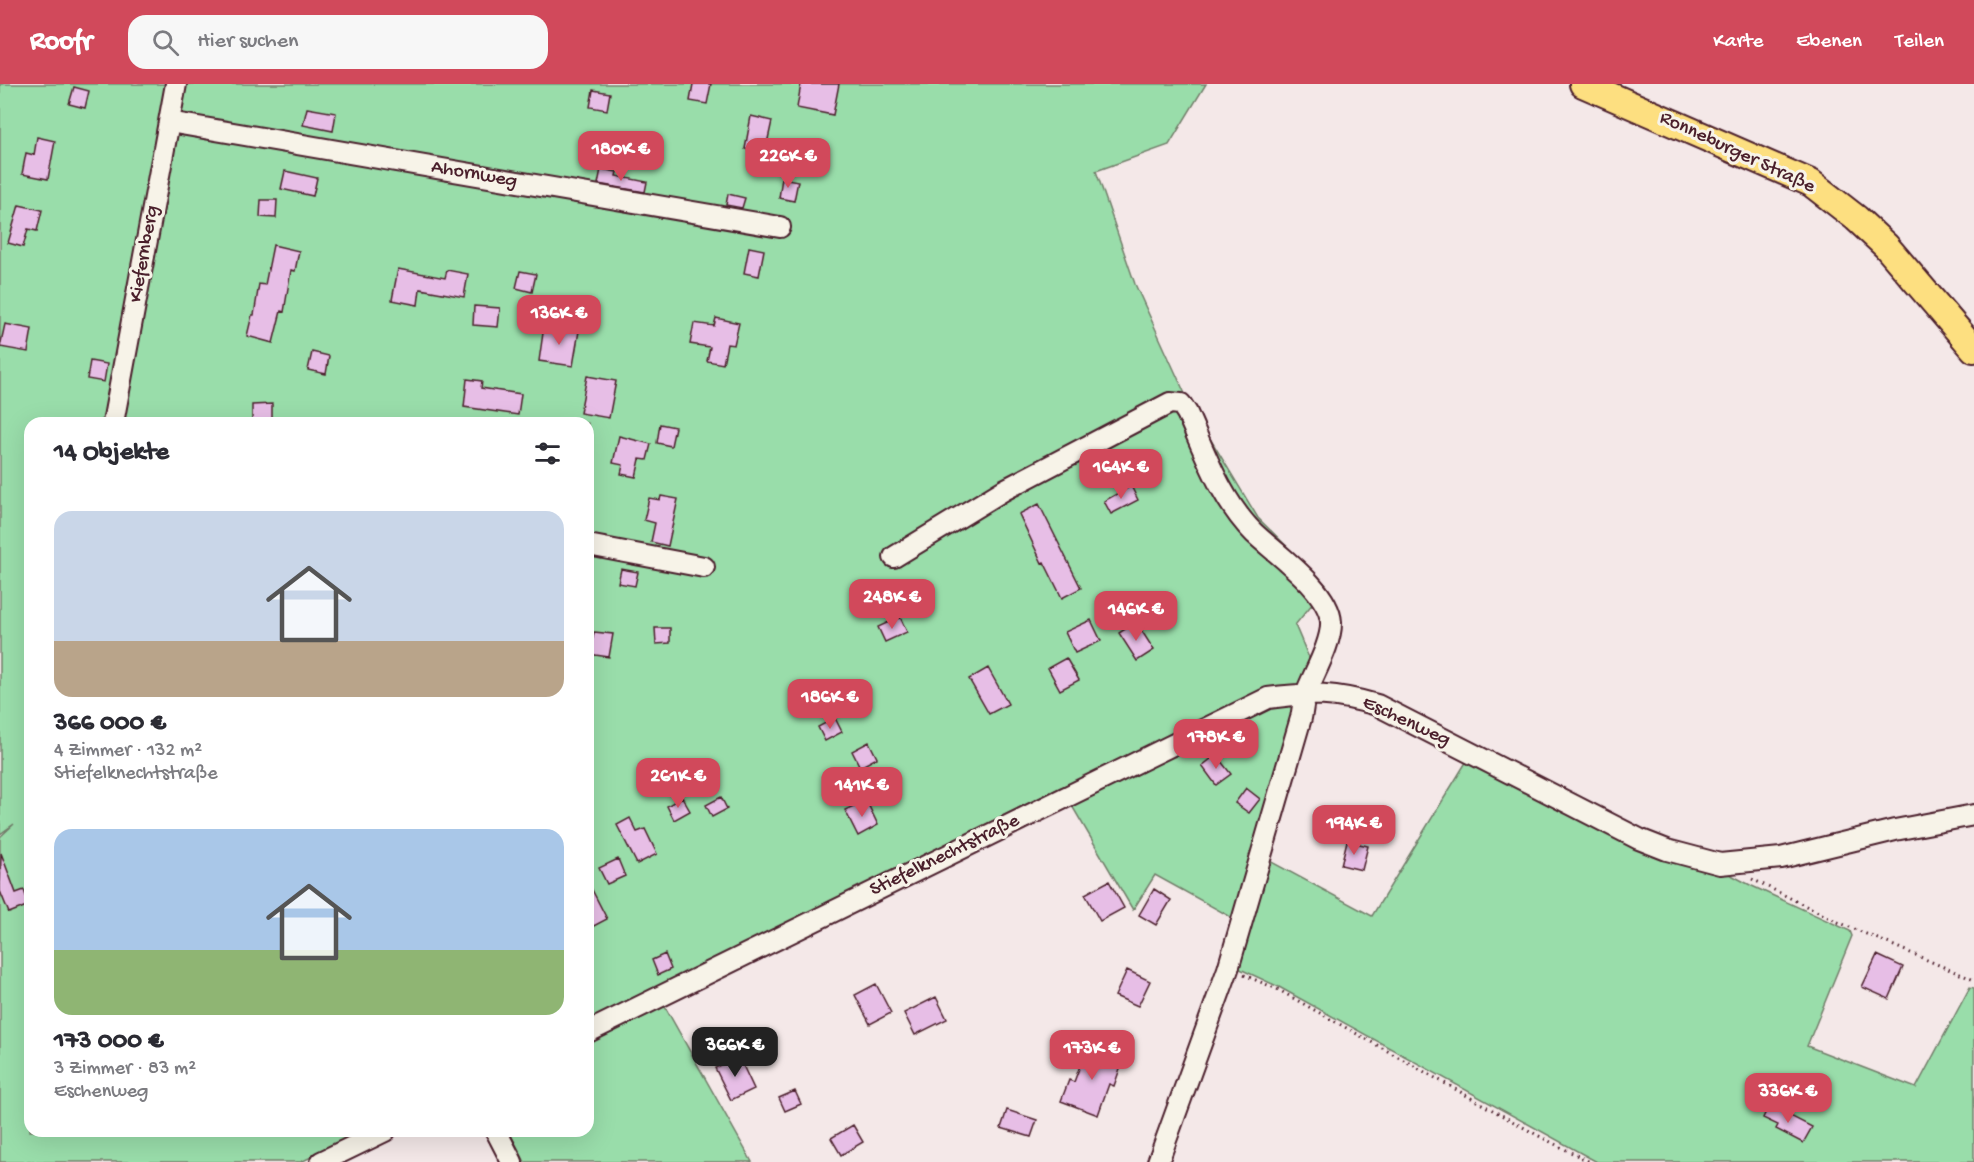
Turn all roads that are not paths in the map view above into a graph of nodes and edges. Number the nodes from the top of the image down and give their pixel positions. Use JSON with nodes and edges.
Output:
{"nodes":[{"id":1,"x":176,"y":84,"type":"edge"},
{"id":2,"x":1583,"y":84,"type":"edge"},
{"id":3,"x":169,"y":122,"type":"junction"},
{"id":4,"x":780,"y":227,"type":"dead end"},
{"id":5,"x":1974,"y":349,"type":"edge"},
{"id":6,"x":114,"y":417,"type":"edge"},
{"id":7,"x":594,"y":546,"type":"edge"},
{"id":8,"x":894,"y":557,"type":"dead end"},
{"id":9,"x":704,"y":567,"type":"dead end"},
{"id":10,"x":1306,"y":693,"type":"junction"},
{"id":11,"x":1974,"y":815,"type":"edge"},
{"id":12,"x":594,"y":1029,"type":"edge"},
{"id":13,"x":357,"y":1137,"type":"edge"},
{"id":14,"x":499,"y":1137,"type":"edge"},
{"id":15,"x":321,"y":1162,"type":"edge"},
{"id":16,"x":512,"y":1162,"type":"edge"},
{"id":17,"x":1158,"y":1162,"type":"edge"}],
"edges":[{"from":1,"to":3,"type":"street","name":"Kiefernberg"},
{"from":2,"to":5,"type":"main road","name":"Ronneburger Straße"},
{"from":3,"to":4,"type":"street","name":"Ahornweg"},
{"from":3,"to":6,"type":"street","name":"Kiefernberg"},
{"from":7,"to":9,"type":"street"},
{"from":8,"to":10,"type":"street"},
{"from":10,"to":11,"type":"street","name":"Eschenweg"},
{"from":10,"to":12,"type":"street","name":"Stiefelknechtstraße"},
{"from":10,"to":17,"type":"street"},
{"from":13,"to":15,"type":"street"},
{"from":14,"to":16,"type":"street"}]}
